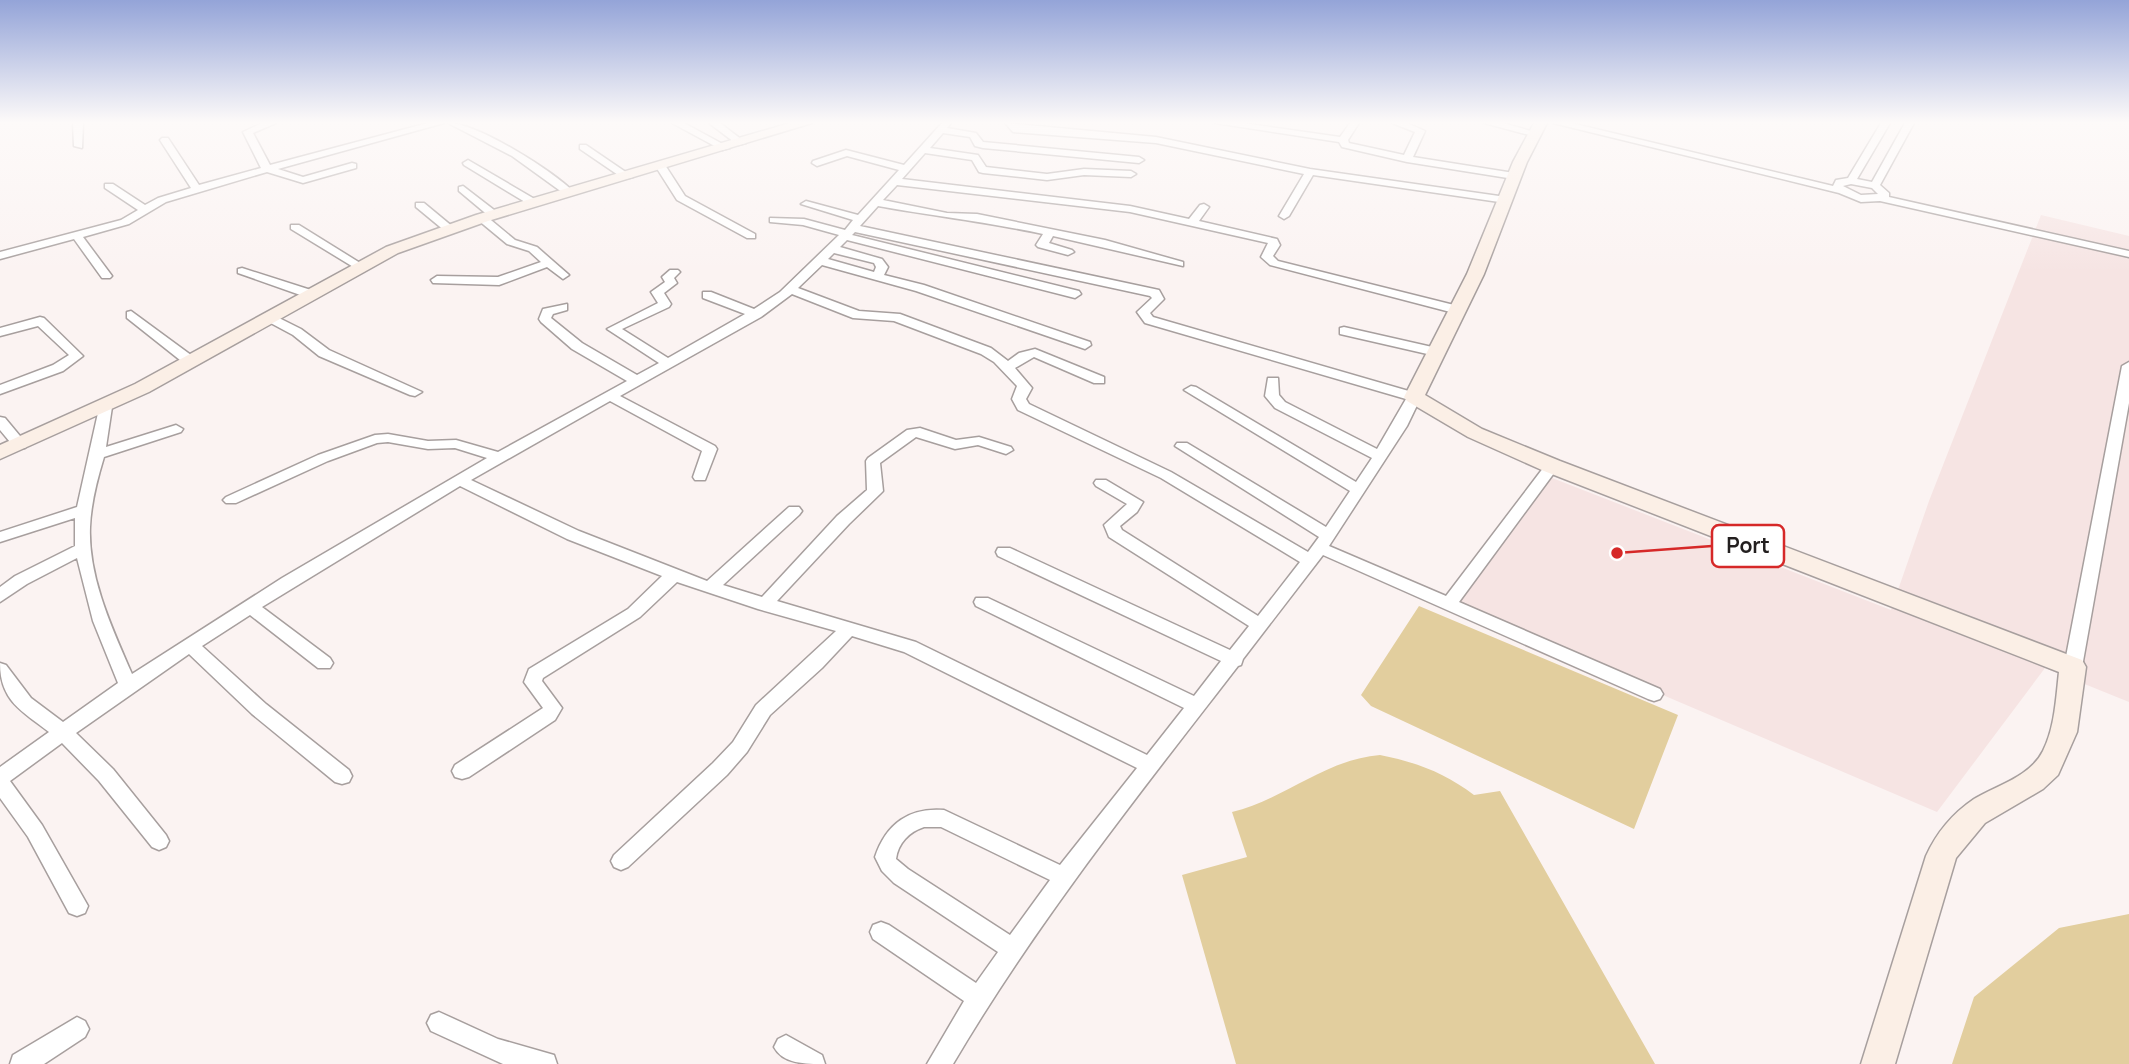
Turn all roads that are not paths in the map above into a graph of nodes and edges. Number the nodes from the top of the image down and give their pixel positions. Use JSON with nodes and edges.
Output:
{"nodes":[{"id":1,"x":1310,"y":172,"type":"edge"},
{"id":2,"x":185,"y":173,"type":"edge"},
{"id":3,"x":255,"y":173,"type":"edge"},
{"id":4,"x":279,"y":173,"type":"edge"},
{"id":5,"x":329,"y":173,"type":"edge"},
{"id":6,"x":484,"y":173,"type":"edge"},
{"id":7,"x":541,"y":173,"type":"edge"},
{"id":8,"x":621,"y":173,"type":"edge"},
{"id":9,"x":642,"y":173,"type":"edge"},
{"id":10,"x":664,"y":173,"type":"edge"},
{"id":11,"x":901,"y":173,"type":"edge"},
{"id":12,"x":1003,"y":173,"type":"edge"},
{"id":13,"x":1080,"y":173,"type":"edge"},
{"id":14,"x":1099,"y":173,"type":"edge"},
{"id":15,"x":1315,"y":173,"type":"edge"},
{"id":16,"x":1493,"y":173,"type":"edge"},
{"id":17,"x":1516,"y":173,"type":"edge"},
{"id":18,"x":1791,"y":173,"type":"edge"},
{"id":19,"x":1796,"y":173,"type":"edge"},
{"id":20,"x":1852,"y":173,"type":"edge"},
{"id":21,"x":1888,"y":173,"type":"edge"},
{"id":22,"x":1130,"y":174,"type":"dead end"},
{"id":23,"x":1514,"y":176,"type":"junction"},
{"id":24,"x":628,"y":177,"type":"junction"},
{"id":25,"x":893,"y":181,"type":"junction"},
{"id":26,"x":1844,"y":184,"type":"junction"},
{"id":27,"x":110,"y":186,"type":"dead end"},
{"id":28,"x":463,"y":189,"type":"dead end"},
{"id":29,"x":197,"y":190,"type":"junction"},
{"id":30,"x":1880,"y":192,"type":"junction"},
{"id":31,"x":570,"y":193,"type":"junction"},
{"id":32,"x":1506,"y":200,"type":"junction"},
{"id":33,"x":876,"y":202,"type":"junction"},
{"id":34,"x":534,"y":203,"type":"junction"},
{"id":35,"x":806,"y":204,"type":"dead end"},
{"id":36,"x":420,"y":205,"type":"dead end"},
{"id":37,"x":1204,"y":207,"type":"dead end"},
{"id":38,"x":145,"y":210,"type":"junction"},
{"id":39,"x":488,"y":216,"type":"junction"},
{"id":40,"x":1284,"y":216,"type":"dead end"},
{"id":41,"x":774,"y":220,"type":"dead end"},
{"id":42,"x":1192,"y":223,"type":"junction"},
{"id":43,"x":295,"y":227,"type":"dead end"},
{"id":44,"x":449,"y":229,"type":"junction"},
{"id":45,"x":851,"y":229,"type":"junction"},
{"id":46,"x":1049,"y":232,"type":"junction"},
{"id":47,"x":77,"y":236,"type":"junction"},
{"id":48,"x":751,"y":236,"type":"dead end"},
{"id":49,"x":833,"y":249,"type":"junction"},
{"id":50,"x":1068,"y":252,"type":"dead end"},
{"id":51,"x":2129,"y":254,"type":"edge"},
{"id":52,"x":0,"y":256,"type":"edge"},
{"id":53,"x":821,"y":261,"type":"junction"},
{"id":54,"x":549,"y":263,"type":"junction"},
{"id":55,"x":1179,"y":264,"type":"dead end"},
{"id":56,"x":359,"y":266,"type":"junction"},
{"id":57,"x":242,"y":271,"type":"dead end"},
{"id":58,"x":674,"y":272,"type":"dead end"},
{"id":59,"x":563,"y":275,"type":"dead end"},
{"id":60,"x":878,"y":275,"type":"junction"},
{"id":61,"x":106,"y":276,"type":"dead end"},
{"id":62,"x":437,"y":280,"type":"dead end"},
{"id":63,"x":791,"y":289,"type":"junction"},
{"id":64,"x":310,"y":294,"type":"junction"},
{"id":65,"x":1075,"y":294,"type":"dead end"},
{"id":66,"x":707,"y":295,"type":"dead end"},
{"id":67,"x":563,"y":307,"type":"dead end"},
{"id":68,"x":1458,"y":310,"type":"junction"},
{"id":69,"x":757,"y":314,"type":"junction"},
{"id":70,"x":131,"y":315,"type":"dead end"},
{"id":71,"x":270,"y":317,"type":"junction"},
{"id":72,"x":1344,"y":331,"type":"dead end"},
{"id":73,"x":0,"y":332,"type":"edge"},
{"id":74,"x":1084,"y":345,"type":"dead end"},
{"id":75,"x":1436,"y":352,"type":"junction"},
{"id":76,"x":190,"y":361,"type":"junction"},
{"id":77,"x":668,"y":363,"type":"junction"},
{"id":78,"x":2129,"y":366,"type":"edge"},
{"id":79,"x":1007,"y":367,"type":"junction"},
{"id":80,"x":636,"y":380,"type":"junction"},
{"id":81,"x":1099,"y":380,"type":"dead end"},
{"id":82,"x":1273,"y":381,"type":"dead end"},
{"id":83,"x":0,"y":390,"type":"edge"},
{"id":84,"x":1191,"y":390,"type":"dead end"},
{"id":85,"x":415,"y":392,"type":"dead end"},
{"id":86,"x":608,"y":395,"type":"junction"},
{"id":87,"x":1414,"y":397,"type":"junction"},
{"id":88,"x":105,"y":407,"type":"junction"},
{"id":89,"x":0,"y":421,"type":"edge"},
{"id":90,"x":176,"y":429,"type":"dead end"},
{"id":91,"x":20,"y":445,"type":"junction"},
{"id":92,"x":1182,"y":446,"type":"dead end"},
{"id":93,"x":1006,"y":450,"type":"dead end"},
{"id":94,"x":0,"y":453,"type":"edge"},
{"id":95,"x":98,"y":454,"type":"junction"},
{"id":96,"x":1379,"y":456,"type":"junction"},
{"id":97,"x":498,"y":457,"type":"junction"},
{"id":98,"x":1552,"y":466,"type":"junction"},
{"id":99,"x":700,"y":477,"type":"dead end"},
{"id":100,"x":459,"y":480,"type":"junction"},
{"id":101,"x":1101,"y":483,"type":"dead end"},
{"id":102,"x":1357,"y":489,"type":"junction"},
{"id":103,"x":231,"y":500,"type":"dead end"},
{"id":104,"x":83,"y":510,"type":"junction"},
{"id":105,"x":794,"y":511,"type":"dead end"},
{"id":106,"x":0,"y":537,"type":"edge"},
{"id":107,"x":1320,"y":548,"type":"junction"},
{"id":108,"x":82,"y":549,"type":"junction"},
{"id":109,"x":1004,"y":552,"type":"dead end"},
{"id":110,"x":674,"y":575,"type":"junction"},
{"id":111,"x":710,"y":588,"type":"junction"},
{"id":112,"x":0,"y":596,"type":"edge"},
{"id":113,"x":982,"y":602,"type":"dead end"},
{"id":114,"x":1448,"y":605,"type":"junction"},
{"id":115,"x":250,"y":606,"type":"junction"},
{"id":116,"x":764,"y":606,"type":"junction"},
{"id":117,"x":1261,"y":626,"type":"junction"},
{"id":118,"x":849,"y":629,"type":"junction"},
{"id":119,"x":190,"y":645,"type":"junction"},
{"id":120,"x":1235,"y":660,"type":"junction"},
{"id":121,"x":324,"y":663,"type":"dead end"},
{"id":122,"x":2073,"y":667,"type":"junction"},
{"id":123,"x":0,"y":670,"type":"edge"},
{"id":124,"x":128,"y":685,"type":"junction"},
{"id":125,"x":1654,"y":694,"type":"dead end"},
{"id":126,"x":1198,"y":706,"type":"junction"},
{"id":127,"x":63,"y":732,"type":"junction"},
{"id":128,"x":1149,"y":765,"type":"junction"},
{"id":129,"x":462,"y":771,"type":"dead end"},
{"id":130,"x":342,"y":776,"type":"dead end"},
{"id":131,"x":0,"y":780,"type":"edge"},
{"id":132,"x":159,"y":841,"type":"dead end"},
{"id":133,"x":621,"y":861,"type":"dead end"},
{"id":134,"x":1064,"y":877,"type":"junction"},
{"id":135,"x":77,"y":906,"type":"dead end"},
{"id":136,"x":881,"y":932,"type":"dead end"},
{"id":137,"x":1013,"y":949,"type":"junction"},
{"id":138,"x":979,"y":998,"type":"junction"},
{"id":139,"x":439,"y":1023,"type":"dead end"},
{"id":140,"x":77,"y":1029,"type":"dead end"},
{"id":141,"x":786,"y":1046,"type":"dead end"},
{"id":142,"x":22,"y":1064,"type":"edge"},
{"id":143,"x":545,"y":1064,"type":"edge"},
{"id":144,"x":813,"y":1064,"type":"edge"},
{"id":145,"x":939,"y":1064,"type":"edge"},
{"id":146,"x":1878,"y":1064,"type":"edge"}],
"edges":[{"from":1,"to":40,"type":"street"},
{"from":2,"to":29,"type":"street"},
{"from":3,"to":29,"type":"street"},
{"from":4,"to":5,"type":"street"},
{"from":6,"to":34,"type":"street"},
{"from":7,"to":31,"type":"street"},
{"from":8,"to":24,"type":"street"},
{"from":9,"to":24,"type":"main road"},
{"from":10,"to":48,"type":"street"},
{"from":11,"to":25,"type":"street"},
{"from":12,"to":13,"type":"street"},
{"from":14,"to":22,"type":"street"},
{"from":15,"to":32,"type":"street"},
{"from":16,"to":23,"type":"street"},
{"from":17,"to":23,"type":"street"},
{"from":18,"to":26,"type":"street"},
{"from":19,"to":26,"type":"street"},
{"from":20,"to":26,"type":"street"},
{"from":21,"to":30,"type":"street"},
{"from":23,"to":32,"type":"street"},
{"from":24,"to":31,"type":"main road"},
{"from":25,"to":33,"type":"street"},
{"from":25,"to":42,"type":"street"},
{"from":26,"to":30,"type":"street"},
{"from":26,"to":30,"type":"street"},
{"from":27,"to":38,"type":"street"},
{"from":28,"to":39,"type":"street"},
{"from":29,"to":38,"type":"street"},
{"from":30,"to":51,"type":"street"},
{"from":31,"to":34,"type":"main road"},
{"from":32,"to":68,"type":"street"},
{"from":33,"to":45,"type":"street"},
{"from":33,"to":46,"type":"street"},
{"from":34,"to":39,"type":"main road"},
{"from":35,"to":45,"type":"street"},
{"from":36,"to":44,"type":"street"},
{"from":37,"to":42,"type":"street"},
{"from":38,"to":47,"type":"street"},
{"from":39,"to":44,"type":"main road"},
{"from":39,"to":54,"type":"street"},
{"from":41,"to":45,"type":"street"},
{"from":42,"to":68,"type":"street"},
{"from":43,"to":56,"type":"street"},
{"from":44,"to":56,"type":"main road"},
{"from":45,"to":49,"type":"street"},
{"from":45,"to":65,"type":"street"},
{"from":45,"to":87,"type":"street"},
{"from":46,"to":50,"type":"street"},
{"from":46,"to":55,"type":"street"},
{"from":47,"to":52,"type":"street"},
{"from":47,"to":61,"type":"street"},
{"from":49,"to":53,"type":"street"},
{"from":49,"to":60,"type":"street"},
{"from":53,"to":60,"type":"street"},
{"from":53,"to":63,"type":"street"},
{"from":54,"to":59,"type":"street"},
{"from":54,"to":62,"type":"street"},
{"from":56,"to":64,"type":"main road"},
{"from":57,"to":64,"type":"street"},
{"from":58,"to":77,"type":"street"},
{"from":60,"to":74,"type":"street"},
{"from":63,"to":69,"type":"street"},
{"from":63,"to":79,"type":"street"},
{"from":64,"to":71,"type":"main road"},
{"from":66,"to":69,"type":"street"},
{"from":67,"to":80,"type":"street"},
{"from":68,"to":75,"type":"street"},
{"from":69,"to":77,"type":"street"},
{"from":70,"to":76,"type":"street"},
{"from":71,"to":76,"type":"main road"},
{"from":71,"to":85,"type":"street"},
{"from":72,"to":75,"type":"street"},
{"from":73,"to":83,"type":"street"},
{"from":75,"to":87,"type":"street"},
{"from":76,"to":88,"type":"main road"},
{"from":77,"to":80,"type":"street"},
{"from":78,"to":122,"type":"street"},
{"from":79,"to":81,"type":"street"},
{"from":79,"to":107,"type":"street"},
{"from":80,"to":86,"type":"street"},
{"from":82,"to":96,"type":"street"},
{"from":84,"to":102,"type":"street"},
{"from":86,"to":97,"type":"street"},
{"from":86,"to":99,"type":"street"},
{"from":87,"to":96,"type":"street"},
{"from":87,"to":98,"type":"street"},
{"from":88,"to":91,"type":"main road"},
{"from":88,"to":95,"type":"street"},
{"from":89,"to":91,"type":"street"},
{"from":90,"to":95,"type":"street"},
{"from":91,"to":94,"type":"main road"},
{"from":92,"to":107,"type":"street"},
{"from":93,"to":116,"type":"street"},
{"from":95,"to":104,"type":"street"},
{"from":96,"to":102,"type":"street"},
{"from":97,"to":100,"type":"street"},
{"from":97,"to":103,"type":"street"},
{"from":98,"to":114,"type":"street"},
{"from":98,"to":122,"type":"street"},
{"from":100,"to":110,"type":"street"},
{"from":100,"to":115,"type":"street"},
{"from":101,"to":117,"type":"street"},
{"from":102,"to":107,"type":"street"},
{"from":104,"to":106,"type":"street"},
{"from":104,"to":108,"type":"street"},
{"from":105,"to":111,"type":"street"},
{"from":107,"to":114,"type":"street"},
{"from":107,"to":117,"type":"street"},
{"from":108,"to":112,"type":"street"},
{"from":108,"to":124,"type":"street"},
{"from":109,"to":120,"type":"street"},
{"from":110,"to":111,"type":"street"},
{"from":110,"to":129,"type":"street"},
{"from":111,"to":116,"type":"street"},
{"from":113,"to":126,"type":"street"},
{"from":114,"to":125,"type":"street"},
{"from":115,"to":119,"type":"street"},
{"from":115,"to":121,"type":"street"},
{"from":116,"to":118,"type":"street"},
{"from":117,"to":120,"type":"street"},
{"from":118,"to":128,"type":"street"},
{"from":118,"to":133,"type":"street"},
{"from":119,"to":124,"type":"street"},
{"from":119,"to":130,"type":"street"},
{"from":120,"to":126,"type":"street"},
{"from":122,"to":146,"type":"street"},
{"from":123,"to":127,"type":"street"},
{"from":124,"to":127,"type":"street"},
{"from":126,"to":128,"type":"street"},
{"from":127,"to":131,"type":"street"},
{"from":127,"to":132,"type":"street"},
{"from":128,"to":134,"type":"street"},
{"from":131,"to":135,"type":"street"},
{"from":134,"to":137,"type":"street"},
{"from":134,"to":137,"type":"street"},
{"from":136,"to":138,"type":"street"},
{"from":137,"to":138,"type":"street"},
{"from":138,"to":145,"type":"street"},
{"from":139,"to":143,"type":"street"},
{"from":140,"to":142,"type":"street"},
{"from":141,"to":144,"type":"street"}]}
